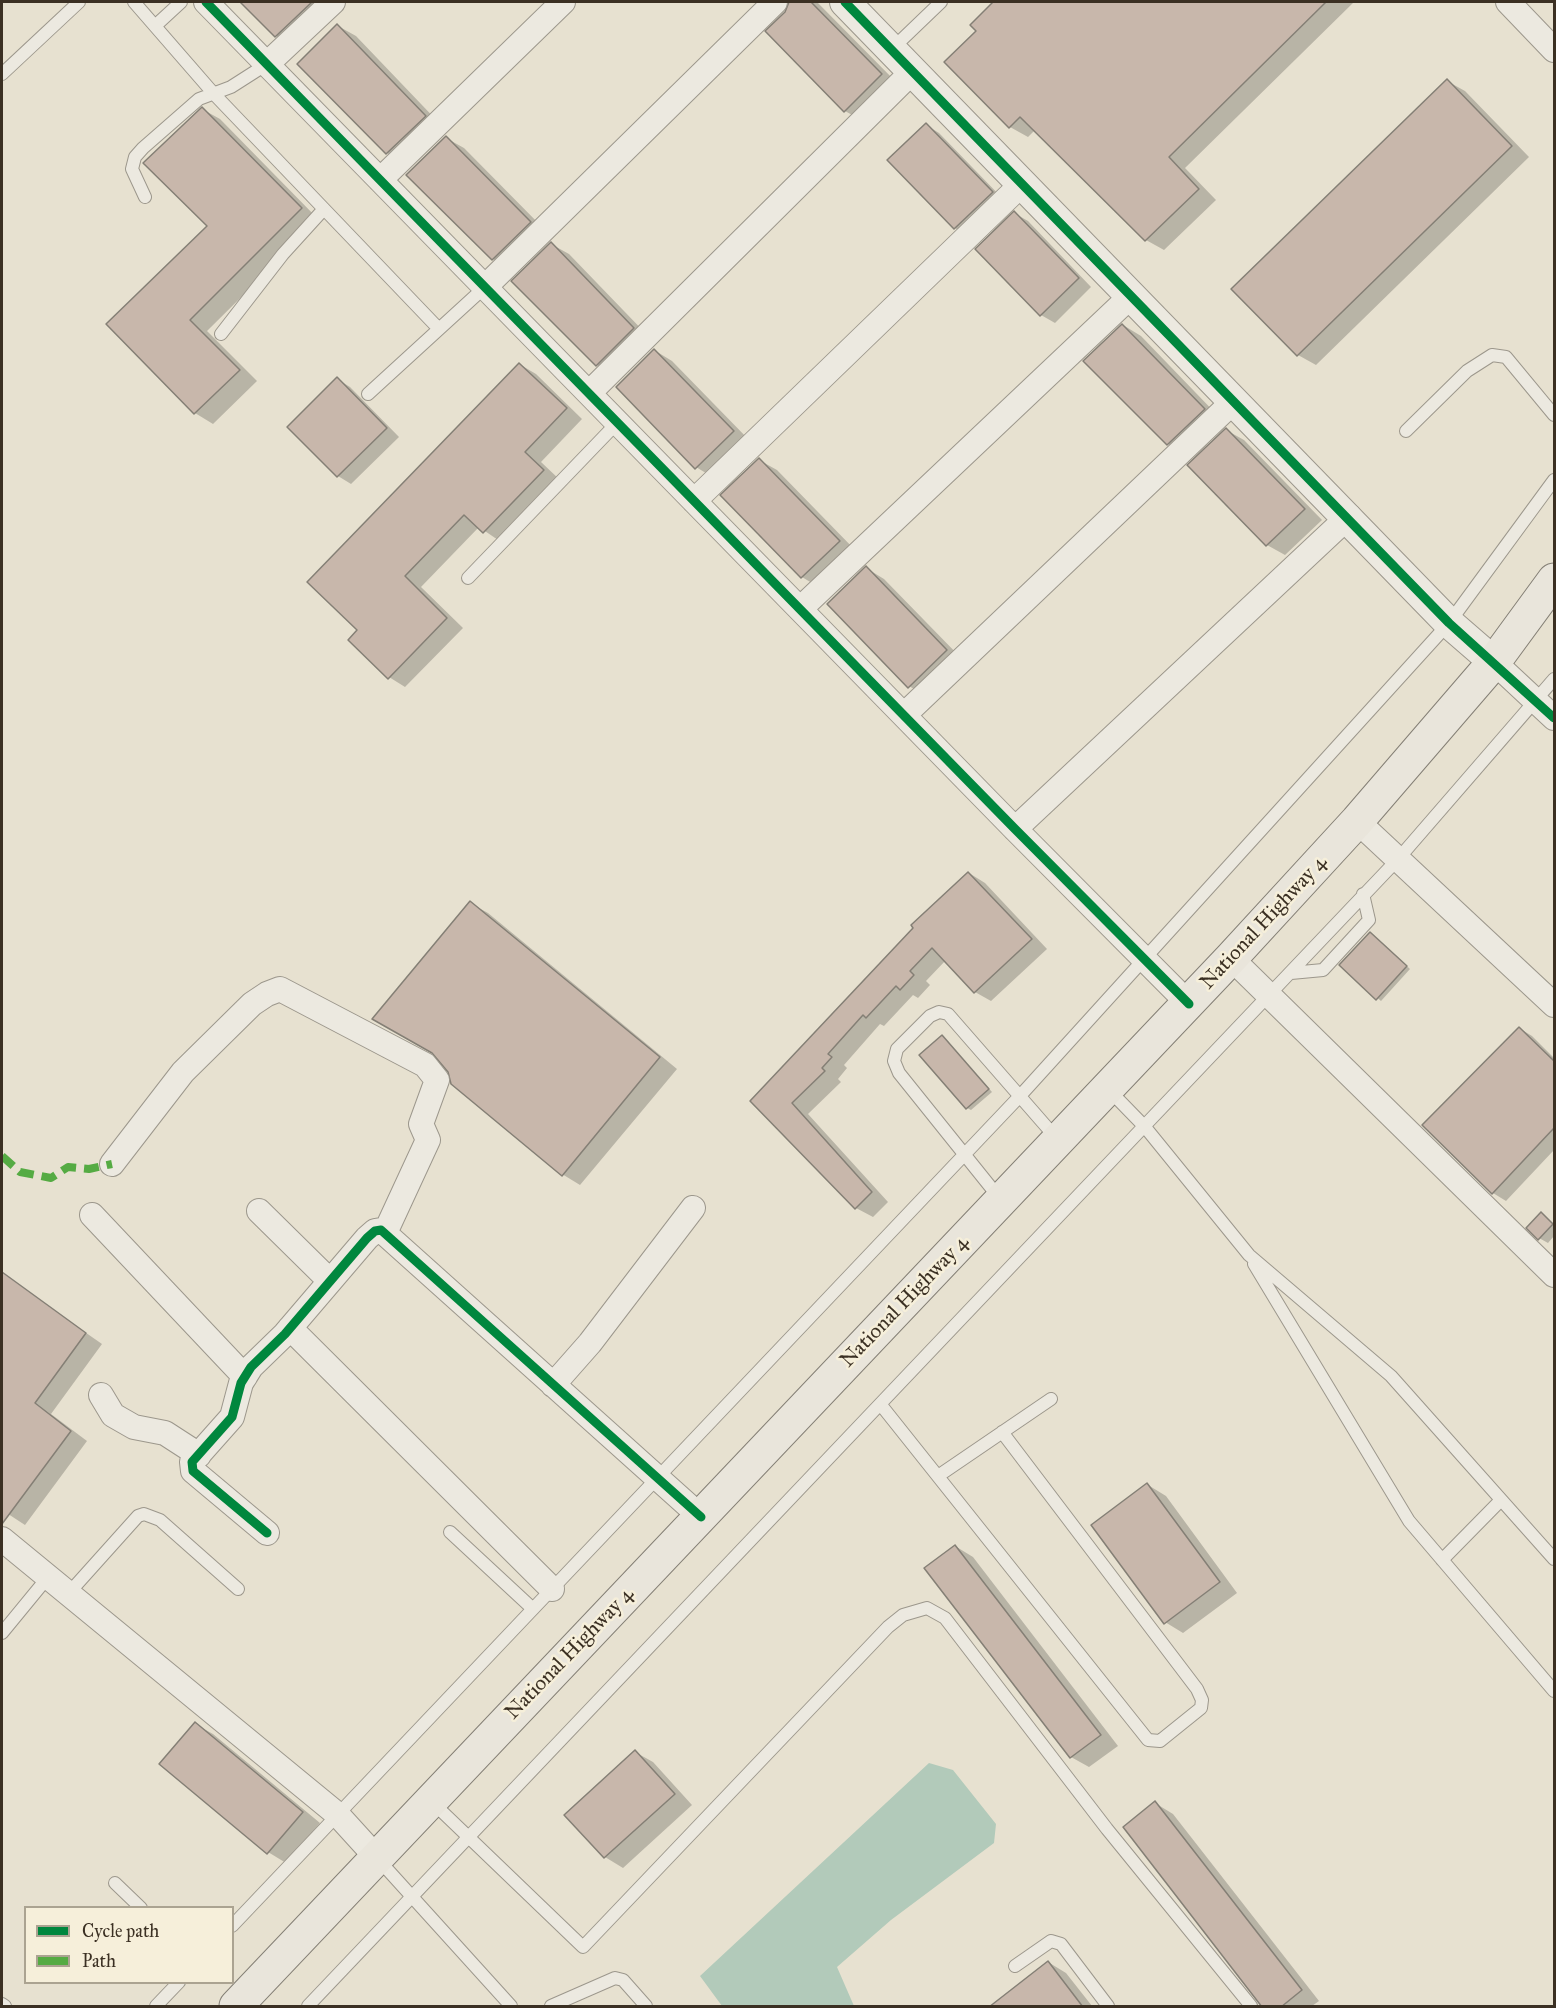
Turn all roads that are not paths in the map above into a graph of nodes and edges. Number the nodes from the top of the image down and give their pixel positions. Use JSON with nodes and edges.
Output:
{"nodes":[{"id":1,"x":79,"y":2,"type":"edge"},
{"id":2,"x":134,"y":2,"type":"edge"},
{"id":3,"x":181,"y":2,"type":"edge"},
{"id":4,"x":206,"y":2,"type":"edge"},
{"id":5,"x":333,"y":2,"type":"edge"},
{"id":6,"x":563,"y":2,"type":"edge"},
{"id":7,"x":775,"y":2,"type":"edge"},
{"id":8,"x":845,"y":2,"type":"edge"},
{"id":9,"x":941,"y":2,"type":"edge"},
{"id":10,"x":1508,"y":2,"type":"edge"},
{"id":11,"x":155,"y":26,"type":"junction"},
{"id":12,"x":892,"y":49,"type":"junction"},
{"id":13,"x":1554,"y":50,"type":"edge"},
{"id":14,"x":267,"y":64,"type":"junction"},
{"id":15,"x":913,"y":71,"type":"junction"},
{"id":16,"x":2,"y":74,"type":"edge"},
{"id":17,"x":214,"y":94,"type":"junction"},
{"id":18,"x":380,"y":180,"type":"junction"},
{"id":19,"x":1023,"y":183,"type":"junction"},
{"id":20,"x":145,"y":198,"type":"dead end"},
{"id":21,"x":323,"y":210,"type":"junction"},
{"id":22,"x":485,"y":287,"type":"junction"},
{"id":23,"x":1132,"y":295,"type":"junction"},
{"id":24,"x":439,"y":329,"type":"junction"},
{"id":25,"x":221,"y":334,"type":"dead end"},
{"id":26,"x":589,"y":393,"type":"junction"},
{"id":27,"x":369,"y":394,"type":"dead end"},
{"id":28,"x":1235,"y":400,"type":"junction"},
{"id":29,"x":1554,"y":414,"type":"edge"},
{"id":30,"x":617,"y":423,"type":"junction"},
{"id":31,"x":1406,"y":431,"type":"dead end"},
{"id":32,"x":1554,"y":480,"type":"edge"},
{"id":33,"x":694,"y":501,"type":"junction"},
{"id":34,"x":1349,"y":516,"type":"junction"},
{"id":35,"x":468,"y":578,"type":"dead end"},
{"id":36,"x":1554,"y":580,"type":"edge"},
{"id":37,"x":800,"y":609,"type":"junction"},
{"id":38,"x":1449,"y":622,"type":"junction"},
{"id":39,"x":1494,"y":662,"type":"junction"},
{"id":40,"x":1554,"y":679,"type":"edge"},
{"id":41,"x":1546,"y":710,"type":"edge"},
{"id":42,"x":904,"y":715,"type":"junction"},
{"id":43,"x":1357,"y":820,"type":"junction"},
{"id":44,"x":1015,"y":829,"type":"junction"},
{"id":45,"x":1399,"y":858,"type":"junction"},
{"id":46,"x":1362,"y":894,"type":"junction"},
{"id":47,"x":1143,"y":958,"type":"junction"},
{"id":48,"x":1231,"y":958,"type":"junction"},
{"id":49,"x":1291,"y":973,"type":"junction"},
{"id":50,"x":1268,"y":997,"type":"junction"},
{"id":51,"x":1189,"y":1004,"type":"junction"},
{"id":52,"x":1554,"y":1005,"type":"edge"},
{"id":53,"x":1108,"y":1089,"type":"junction"},
{"id":54,"x":1019,"y":1097,"type":"junction"},
{"id":55,"x":1145,"y":1127,"type":"junction"},
{"id":56,"x":1059,"y":1140,"type":"junction"},
{"id":57,"x":963,"y":1155,"type":"junction"},
{"id":58,"x":111,"y":1164,"type":"dead end"},
{"id":59,"x":1001,"y":1201,"type":"junction"},
{"id":60,"x":693,"y":1208,"type":"dead end"},
{"id":61,"x":259,"y":1211,"type":"dead end"},
{"id":62,"x":92,"y":1215,"type":"dead end"},
{"id":63,"x":385,"y":1233,"type":"junction"},
{"id":64,"x":1249,"y":1255,"type":"junction"},
{"id":65,"x":1554,"y":1275,"type":"edge"},
{"id":66,"x":329,"y":1280,"type":"junction"},
{"id":67,"x":290,"y":1328,"type":"junction"},
{"id":68,"x":245,"y":1377,"type":"junction"},
{"id":69,"x":553,"y":1385,"type":"junction"},
{"id":70,"x":101,"y":1395,"type":"dead end"},
{"id":71,"x":1051,"y":1398,"type":"dead end"},
{"id":72,"x":881,"y":1405,"type":"junction"},
{"id":73,"x":1002,"y":1432,"type":"junction"},
{"id":74,"x":199,"y":1455,"type":"junction"},
{"id":75,"x":938,"y":1476,"type":"junction"},
{"id":76,"x":657,"y":1478,"type":"junction"},
{"id":77,"x":1501,"y":1500,"type":"junction"},
{"id":78,"x":701,"y":1517,"type":"junction"},
{"id":79,"x":450,"y":1532,"type":"dead end"},
{"id":80,"x":267,"y":1533,"type":"dead end"},
{"id":81,"x":2,"y":1539,"type":"edge"},
{"id":82,"x":1554,"y":1559,"type":"edge"},
{"id":83,"x":1443,"y":1560,"type":"junction"},
{"id":84,"x":48,"y":1577,"type":"junction"},
{"id":85,"x":238,"y":1589,"type":"dead end"},
{"id":86,"x":552,"y":1589,"type":"junction"},
{"id":87,"x":68,"y":1593,"type":"junction"},
{"id":88,"x":533,"y":1609,"type":"junction"},
{"id":89,"x":2,"y":1633,"type":"edge"},
{"id":90,"x":1554,"y":1691,"type":"edge"},
{"id":91,"x":431,"y":1801,"type":"junction"},
{"id":92,"x":337,"y":1814,"type":"junction"},
{"id":93,"x":468,"y":1839,"type":"junction"},
{"id":94,"x":377,"y":1858,"type":"junction"},
{"id":95,"x":115,"y":1883,"type":"dead end"},
{"id":96,"x":411,"y":1899,"type":"junction"},
{"id":97,"x":139,"y":1906,"type":"edge"},
{"id":98,"x":234,"y":1924,"type":"edge"},
{"id":99,"x":1015,"y":1966,"type":"dead end"},
{"id":100,"x":178,"y":1984,"type":"edge"},
{"id":101,"x":156,"y":2007,"type":"edge"},
{"id":102,"x":236,"y":2007,"type":"edge"},
{"id":103,"x":308,"y":2007,"type":"edge"},
{"id":104,"x":511,"y":2007,"type":"edge"},
{"id":105,"x":551,"y":2007,"type":"edge"},
{"id":106,"x":646,"y":2007,"type":"edge"},
{"id":107,"x":1108,"y":2007,"type":"edge"},
{"id":108,"x":1251,"y":2007,"type":"edge"}],
"edges":[{"from":1,"to":16,"type":"lane"},
{"from":2,"to":11,"type":"lane"},
{"from":3,"to":11,"type":"lane"},
{"from":4,"to":14,"type":"street"},
{"from":5,"to":14,"type":"street"},
{"from":6,"to":18,"type":"street"},
{"from":7,"to":22,"type":"street"},
{"from":8,"to":12,"type":"street"},
{"from":9,"to":12,"type":"lane"},
{"from":10,"to":13,"type":"street"},
{"from":11,"to":17,"type":"lane"},
{"from":12,"to":15,"type":"street"},
{"from":14,"to":17,"type":"lane"},
{"from":14,"to":18,"type":"street"},
{"from":15,"to":19,"type":"street"},
{"from":15,"to":26,"type":"street"},
{"from":17,"to":20,"type":"lane"},
{"from":17,"to":21,"type":"lane"},
{"from":18,"to":22,"type":"street"},
{"from":19,"to":23,"type":"street"},
{"from":19,"to":33,"type":"street"},
{"from":21,"to":24,"type":"lane"},
{"from":21,"to":25,"type":"lane"},
{"from":22,"to":24,"type":"lane"},
{"from":22,"to":26,"type":"street"},
{"from":23,"to":28,"type":"street"},
{"from":23,"to":37,"type":"street"},
{"from":24,"to":27,"type":"lane"},
{"from":26,"to":30,"type":"street"},
{"from":28,"to":34,"type":"street"},
{"from":28,"to":42,"type":"street"},
{"from":29,"to":31,"type":"lane"},
{"from":30,"to":33,"type":"street"},
{"from":30,"to":35,"type":"lane"},
{"from":32,"to":38,"type":"lane"},
{"from":33,"to":37,"type":"street"},
{"from":34,"to":38,"type":"street"},
{"from":34,"to":44,"type":"street"},
{"from":36,"to":39,"type":"highway","name":"National Highway 4"},
{"from":37,"to":42,"type":"street"},
{"from":38,"to":39,"type":"street"},
{"from":38,"to":47,"type":"lane"},
{"from":39,"to":41,"type":"street"},
{"from":39,"to":43,"type":"highway","name":"National Highway 4"},
{"from":40,"to":41,"type":"lane"},
{"from":41,"to":45,"type":"lane"},
{"from":42,"to":44,"type":"street"},
{"from":43,"to":45,"type":"street"},
{"from":43,"to":48,"type":"highway","name":"National Highway 4"},
{"from":44,"to":47,"type":"street"},
{"from":45,"to":46,"type":"lane"},
{"from":45,"to":52,"type":"street"},
{"from":46,"to":49,"type":"lane"},
{"from":46,"to":49,"type":"lane"},
{"from":47,"to":51,"type":"street"},
{"from":47,"to":54,"type":"lane"},
{"from":48,"to":50,"type":"street"},
{"from":48,"to":51,"type":"highway","name":"National Highway 4"},
{"from":49,"to":50,"type":"lane"},
{"from":50,"to":55,"type":"lane"},
{"from":50,"to":65,"type":"street"},
{"from":51,"to":53,"type":"highway","name":"National Highway 4"},
{"from":53,"to":55,"type":"lane"},
{"from":53,"to":56,"type":"highway","name":"National Highway 4"},
{"from":54,"to":56,"type":"lane"},
{"from":54,"to":57,"type":"lane"},
{"from":54,"to":57,"type":"lane"},
{"from":55,"to":64,"type":"lane"},
{"from":55,"to":72,"type":"lane"},
{"from":56,"to":59,"type":"highway","name":"National Highway 4"},
{"from":57,"to":59,"type":"lane"},
{"from":57,"to":76,"type":"lane"},
{"from":58,"to":63,"type":"street"},
{"from":59,"to":78,"type":"highway","name":"National Highway 4"},
{"from":60,"to":69,"type":"street"},
{"from":61,"to":66,"type":"street"},
{"from":62,"to":68,"type":"street"},
{"from":63,"to":66,"type":"street"},
{"from":63,"to":69,"type":"street"},
{"from":64,"to":77,"type":"lane"},
{"from":64,"to":83,"type":"lane"},
{"from":66,"to":67,"type":"street"},
{"from":67,"to":68,"type":"street"},
{"from":67,"to":86,"type":"street"},
{"from":68,"to":74,"type":"street"},
{"from":69,"to":76,"type":"street"},
{"from":70,"to":74,"type":"street"},
{"from":71,"to":73,"type":"lane"},
{"from":72,"to":75,"type":"lane"},
{"from":72,"to":93,"type":"lane"},
{"from":73,"to":75,"type":"lane"},
{"from":73,"to":75,"type":"lane"},
{"from":74,"to":80,"type":"street"},
{"from":76,"to":78,"type":"street"},
{"from":76,"to":86,"type":"lane"},
{"from":77,"to":82,"type":"lane"},
{"from":77,"to":83,"type":"lane"},
{"from":78,"to":91,"type":"highway","name":"National Highway 4"},
{"from":79,"to":88,"type":"lane"},
{"from":81,"to":84,"type":"street"},
{"from":83,"to":90,"type":"lane"},
{"from":84,"to":87,"type":"street"},
{"from":84,"to":89,"type":"lane"},
{"from":85,"to":87,"type":"lane"},
{"from":86,"to":88,"type":"lane"},
{"from":87,"to":92,"type":"street"},
{"from":88,"to":92,"type":"lane"},
{"from":91,"to":93,"type":"lane"},
{"from":91,"to":94,"type":"highway","name":"National Highway 4"},
{"from":92,"to":94,"type":"street"},
{"from":92,"to":98,"type":"lane"},
{"from":93,"to":96,"type":"lane"},
{"from":93,"to":108,"type":"lane"},
{"from":94,"to":96,"type":"lane"},
{"from":94,"to":102,"type":"highway","name":"National Highway 4"},
{"from":95,"to":97,"type":"lane"},
{"from":96,"to":103,"type":"lane"},
{"from":96,"to":104,"type":"lane"},
{"from":99,"to":107,"type":"lane"},
{"from":100,"to":101,"type":"lane"},
{"from":105,"to":106,"type":"lane"}]}
